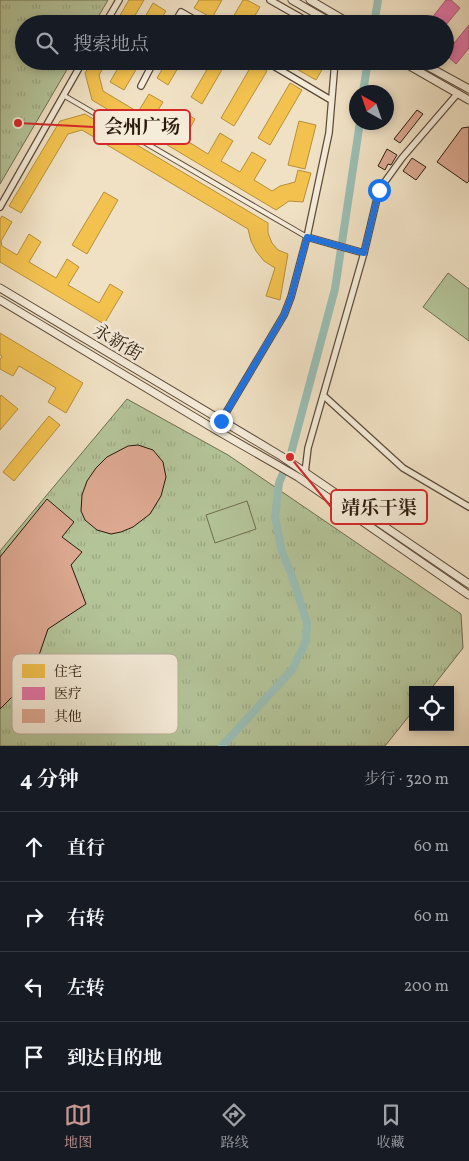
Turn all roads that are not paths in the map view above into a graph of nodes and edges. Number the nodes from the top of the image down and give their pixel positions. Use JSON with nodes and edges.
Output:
{"nodes":[{"id":1,"x":119,"y":0,"type":"edge"},
{"id":2,"x":270,"y":0,"type":"edge"},
{"id":3,"x":292,"y":0,"type":"edge"},
{"id":4,"x":310,"y":0,"type":"edge"},
{"id":5,"x":321,"y":3,"type":"edge"},
{"id":6,"x":110,"y":15,"type":"edge"},
{"id":7,"x":296,"y":15,"type":"edge"},
{"id":8,"x":318,"y":15,"type":"edge"},
{"id":9,"x":338,"y":15,"type":"edge"},
{"id":10,"x":78,"y":70,"type":"edge"},
{"id":11,"x":149,"y":70,"type":"edge"},
{"id":12,"x":280,"y":70,"type":"edge"},
{"id":13,"x":334,"y":70,"type":"edge"},
{"id":14,"x":417,"y":70,"type":"edge"},
{"id":15,"x":434,"y":70,"type":"edge"},
{"id":16,"x":141,"y":86,"type":"dead end"},
{"id":17,"x":469,"y":89,"type":"edge"},
{"id":18,"x":458,"y":93,"type":"junction"},
{"id":19,"x":63,"y":95,"type":"junction"},
{"id":20,"x":331,"y":100,"type":"junction"},
{"id":21,"x":469,"y":100,"type":"edge"},
{"id":22,"x":0,"y":207,"type":"edge"},
{"id":23,"x":307,"y":237,"type":"junction"},
{"id":24,"x":364,"y":253,"type":"junction"},
{"id":25,"x":0,"y":288,"type":"edge"},
{"id":26,"x":0,"y":300,"type":"edge"},
{"id":27,"x":324,"y":396,"type":"junction"},
{"id":28,"x":221,"y":421,"type":"junction"},
{"id":29,"x":216,"y":430,"type":"junction"},
{"id":30,"x":301,"y":473,"type":"junction"},
{"id":31,"x":469,"y":507,"type":"edge"},
{"id":32,"x":469,"y":584,"type":"edge"},
{"id":33,"x":469,"y":595,"type":"edge"}],
"edges":[{"from":1,"to":6,"type":"street"},
{"from":2,"to":7,"type":"street"},
{"from":3,"to":8,"type":"street"},
{"from":4,"to":5,"type":"street"},
{"from":5,"to":9,"type":"street"},
{"from":10,"to":19,"type":"street"},
{"from":11,"to":16,"type":"street"},
{"from":12,"to":20,"type":"street"},
{"from":13,"to":20,"type":"street"},
{"from":14,"to":18,"type":"street"},
{"from":15,"to":17,"type":"street"},
{"from":18,"to":21,"type":"street"},
{"from":18,"to":24,"type":"street"},
{"from":19,"to":22,"type":"street"},
{"from":19,"to":23,"type":"street"},
{"from":20,"to":23,"type":"street"},
{"from":23,"to":24,"type":"street"},
{"from":23,"to":28,"type":"street"},
{"from":24,"to":27,"type":"street"},
{"from":25,"to":28,"type":"street","name":"永新街"},
{"from":26,"to":29,"type":"street","name":"永新街"},
{"from":27,"to":30,"type":"street"},
{"from":27,"to":31,"type":"street"},
{"from":28,"to":29,"type":"street"},
{"from":28,"to":30,"type":"street","name":"永新街"},
{"from":29,"to":30,"type":"street","name":"永新街"},
{"from":30,"to":32,"type":"street"},
{"from":30,"to":33,"type":"street"}]}
